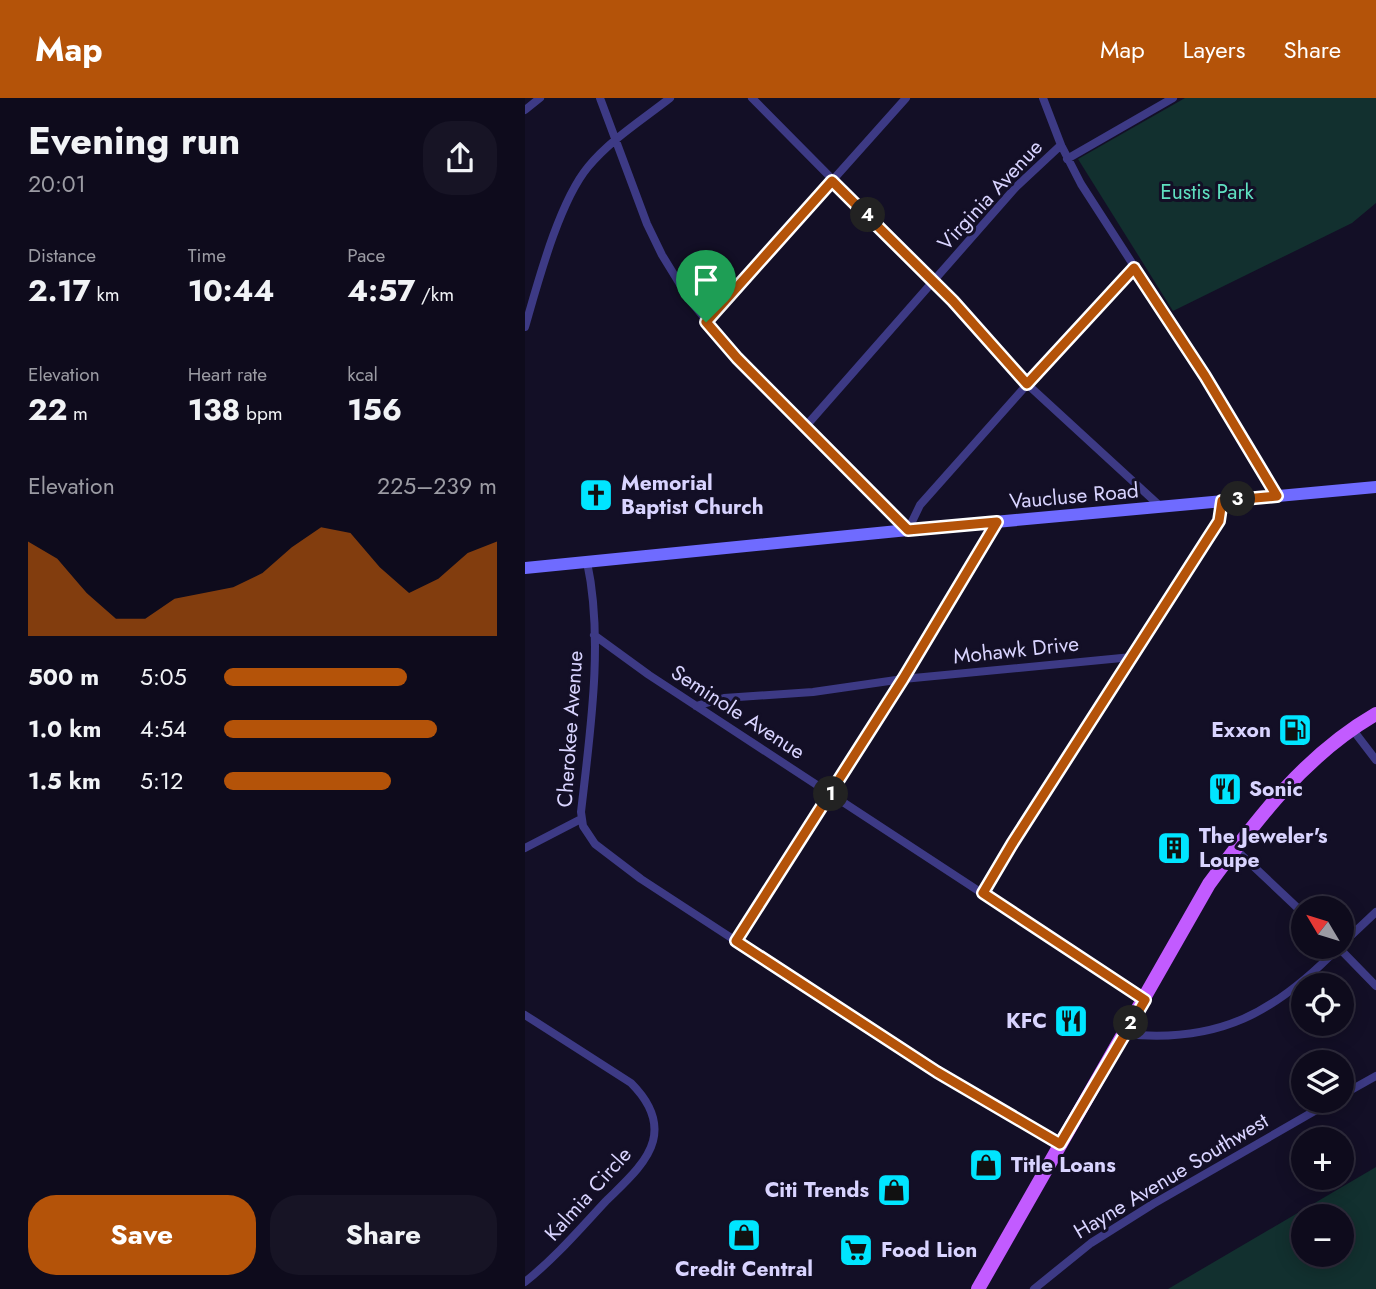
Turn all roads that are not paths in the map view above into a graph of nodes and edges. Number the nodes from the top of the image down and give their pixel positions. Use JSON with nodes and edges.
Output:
{"nodes":[{"id":1,"x":540,"y":98,"type":"edge"},
{"id":2,"x":600,"y":98,"type":"edge"},
{"id":3,"x":670,"y":98,"type":"edge"},
{"id":4,"x":752,"y":98,"type":"edge"},
{"id":5,"x":906,"y":98,"type":"edge"},
{"id":6,"x":1043,"y":98,"type":"edge"},
{"id":7,"x":1173,"y":98,"type":"edge"},
{"id":8,"x":525,"y":110,"type":"edge"},
{"id":9,"x":615,"y":141,"type":"junction"},
{"id":10,"x":1061,"y":145,"type":"junction"},
{"id":11,"x":1067,"y":159,"type":"junction"},
{"id":12,"x":832,"y":181,"type":"junction"},
{"id":13,"x":1134,"y":268,"type":"junction"},
{"id":14,"x":933,"y":281,"type":"junction"},
{"id":15,"x":706,"y":322,"type":"junction"},
{"id":16,"x":525,"y":327,"type":"edge"},
{"id":17,"x":1027,"y":384,"type":"junction"},
{"id":18,"x":806,"y":426,"type":"junction"},
{"id":19,"x":1376,"y":487,"type":"edge"},
{"id":20,"x":1277,"y":496,"type":"junction"},
{"id":21,"x":1222,"y":501,"type":"junction"},
{"id":22,"x":1161,"y":507,"type":"junction"},
{"id":23,"x":997,"y":522,"type":"junction"},
{"id":24,"x":908,"y":530,"type":"junction"},
{"id":25,"x":587,"y":562,"type":"junction"},
{"id":26,"x":525,"y":568,"type":"edge"},
{"id":27,"x":594,"y":635,"type":"junction"},
{"id":28,"x":1132,"y":656,"type":"junction"},
{"id":29,"x":903,"y":679,"type":"junction"},
{"id":30,"x":696,"y":706,"type":"junction"},
{"id":31,"x":1376,"y":714,"type":"edge"},
{"id":32,"x":1353,"y":730,"type":"junction"},
{"id":33,"x":1376,"y":760,"type":"edge"},
{"id":34,"x":832,"y":794,"type":"junction"},
{"id":35,"x":581,"y":819,"type":"junction"},
{"id":36,"x":525,"y":848,"type":"edge"},
{"id":37,"x":1234,"y":849,"type":"junction"},
{"id":38,"x":983,"y":893,"type":"junction"},
{"id":39,"x":1291,"y":902,"type":"edge"},
{"id":40,"x":1376,"y":912,"type":"edge"},
{"id":41,"x":1355,"y":931,"type":"edge"},
{"id":42,"x":736,"y":941,"type":"junction"},
{"id":43,"x":1327,"y":959,"type":"edge"},
{"id":44,"x":1351,"y":959,"type":"edge"},
{"id":45,"x":1376,"y":986,"type":"edge"},
{"id":46,"x":1145,"y":1000,"type":"junction"},
{"id":47,"x":525,"y":1015,"type":"edge"},
{"id":48,"x":1125,"y":1034,"type":"junction"},
{"id":49,"x":1376,"y":1076,"type":"edge"},
{"id":50,"x":1354,"y":1088,"type":"edge"},
{"id":51,"x":1311,"y":1113,"type":"edge"},
{"id":52,"x":1060,"y":1144,"type":"junction"},
{"id":53,"x":525,"y":1282,"type":"edge"},
{"id":54,"x":980,"y":1288,"type":"edge"},
{"id":55,"x":1034,"y":1289,"type":"edge"}],
"edges":[{"from":1,"to":8,"type":"street"},
{"from":2,"to":9,"type":"street"},
{"from":3,"to":9,"type":"street"},
{"from":4,"to":12,"type":"street"},
{"from":5,"to":12,"type":"street"},
{"from":6,"to":10,"type":"street"},
{"from":7,"to":11,"type":"street"},
{"from":9,"to":15,"type":"street"},
{"from":9,"to":16,"type":"street"},
{"from":10,"to":11,"type":"street"},
{"from":10,"to":14,"type":"street","name":"Virginia Avenue"},
{"from":11,"to":13,"type":"street"},
{"from":12,"to":14,"type":"street"},
{"from":12,"to":15,"type":"street"},
{"from":13,"to":17,"type":"street"},
{"from":13,"to":20,"type":"street"},
{"from":14,"to":17,"type":"street"},
{"from":14,"to":18,"type":"street","name":"Virginia Avenue"},
{"from":15,"to":18,"type":"street"},
{"from":17,"to":22,"type":"street"},
{"from":17,"to":24,"type":"street"},
{"from":18,"to":24,"type":"street"},
{"from":19,"to":20,"type":"street","name":"Vaucluse Road"},
{"from":20,"to":21,"type":"street","name":"Vaucluse Road"},
{"from":21,"to":22,"type":"street","name":"Vaucluse Road"},
{"from":21,"to":28,"type":"street"},
{"from":22,"to":23,"type":"street","name":"Vaucluse Road"},
{"from":23,"to":24,"type":"street","name":"Vaucluse Road"},
{"from":23,"to":29,"type":"street"},
{"from":24,"to":25,"type":"street","name":"Vaucluse Road"},
{"from":25,"to":26,"type":"street","name":"Vaucluse Road"},
{"from":25,"to":27,"type":"street","name":"Cherokee Avenue"},
{"from":27,"to":30,"type":"street","name":"Seminole Avenue"},
{"from":27,"to":35,"type":"street","name":"Cherokee Avenue"},
{"from":28,"to":29,"type":"street","name":"Mohawk Drive"},
{"from":28,"to":38,"type":"street"},
{"from":29,"to":30,"type":"street","name":"Mohawk Drive"},
{"from":29,"to":34,"type":"street"},
{"from":30,"to":34,"type":"street","name":"Seminole Avenue"},
{"from":31,"to":32,"type":"main road"},
{"from":32,"to":33,"type":"street"},
{"from":32,"to":37,"type":"main road"},
{"from":34,"to":38,"type":"street","name":"Seminole Avenue"},
{"from":34,"to":42,"type":"street"},
{"from":35,"to":36,"type":"street"},
{"from":35,"to":42,"type":"street","name":"Cherokee Avenue"},
{"from":37,"to":39,"type":"street"},
{"from":37,"to":46,"type":"main road"},
{"from":38,"to":46,"type":"street","name":"Seminole Avenue"},
{"from":40,"to":41,"type":"street"},
{"from":42,"to":52,"type":"street","name":"Cherokee Avenue"},
{"from":43,"to":48,"type":"street"},
{"from":44,"to":45,"type":"street"},
{"from":46,"to":48,"type":"main road"},
{"from":47,"to":53,"type":"street","name":"Kalmia Circle"},
{"from":48,"to":52,"type":"main road"},
{"from":49,"to":50,"type":"street"},
{"from":51,"to":55,"type":"street","name":"Hayne Avenue Southwest"},
{"from":52,"to":54,"type":"main road"}]}
